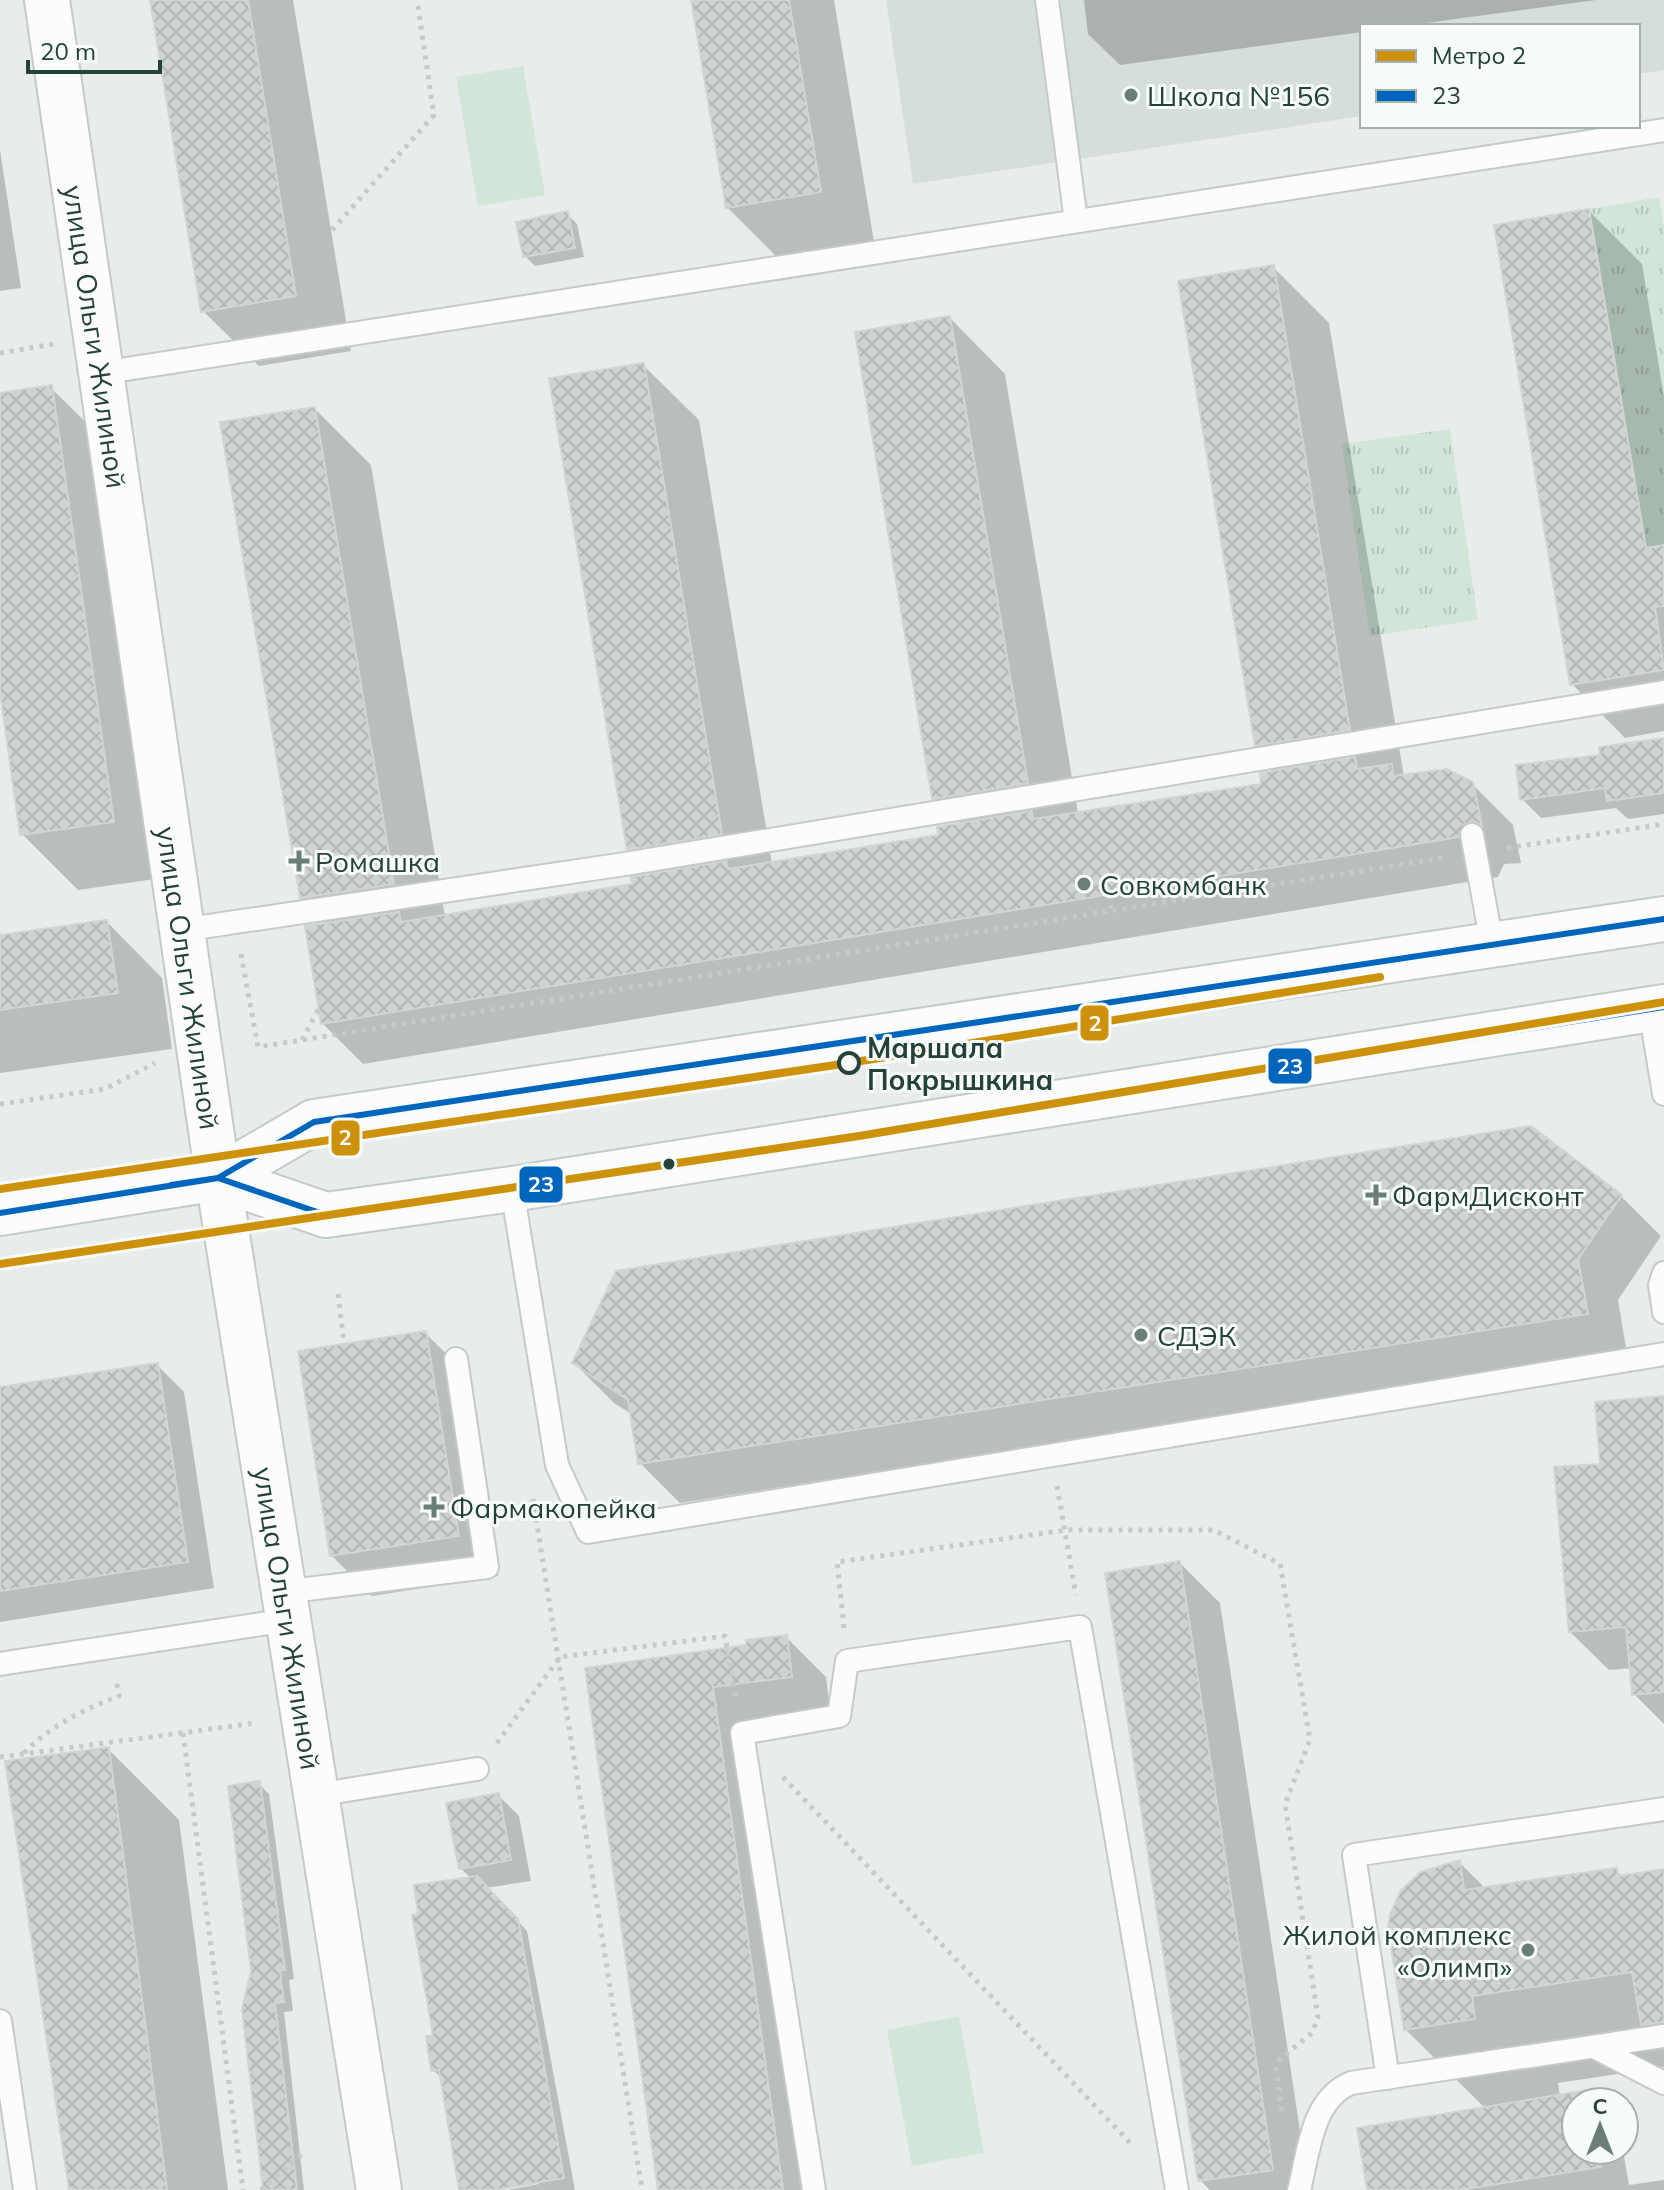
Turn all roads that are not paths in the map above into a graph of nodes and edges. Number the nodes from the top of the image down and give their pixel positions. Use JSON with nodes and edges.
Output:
{"nodes":[{"id":1,"x":47,"y":0,"type":"edge"},
{"id":2,"x":1047,"y":0,"type":"edge"},
{"id":3,"x":1664,"y":130,"type":"edge"},
{"id":4,"x":1076,"y":221,"type":"junction"},
{"id":5,"x":101,"y":373,"type":"junction"},
{"id":6,"x":1664,"y":692,"type":"edge"},
{"id":7,"x":1474,"y":844,"type":"road end"},
{"id":8,"x":1664,"y":919,"type":"edge"},
{"id":9,"x":182,"y":930,"type":"junction"},
{"id":10,"x":1492,"y":944,"type":"junction"},
{"id":11,"x":1657,"y":1008,"type":"edge"},
{"id":12,"x":1664,"y":1094,"type":"edge"},
{"id":13,"x":218,"y":1178,"type":"junction"},
{"id":14,"x":512,"y":1189,"type":"junction"},
{"id":15,"x":0,"y":1213,"type":"edge"},
{"id":16,"x":1664,"y":1273,"type":"edge"},
{"id":17,"x":1664,"y":1312,"type":"edge"},
{"id":18,"x":1664,"y":1354,"type":"edge"},
{"id":19,"x":456,"y":1359,"type":"dead end"},
{"id":20,"x":285,"y":1606,"type":"junction"},
{"id":21,"x":0,"y":1664,"type":"edge"},
{"id":22,"x":477,"y":1769,"type":"road end"},
{"id":23,"x":316,"y":1795,"type":"junction"},
{"id":24,"x":1664,"y":1809,"type":"edge"},
{"id":25,"x":0,"y":2021,"type":"edge"},
{"id":26,"x":1664,"y":2036,"type":"edge"},
{"id":27,"x":1594,"y":2047,"type":"junction"},
{"id":28,"x":1388,"y":2078,"type":"junction"},
{"id":29,"x":1664,"y":2083,"type":"edge"},
{"id":30,"x":25,"y":2190,"type":"edge"},
{"id":31,"x":379,"y":2190,"type":"edge"},
{"id":32,"x":814,"y":2190,"type":"edge"},
{"id":33,"x":1177,"y":2190,"type":"edge"},
{"id":34,"x":1299,"y":2190,"type":"edge"}],
"edges":[{"from":1,"to":5,"type":"main road","name":"улица Ольги Жилиной"},
{"from":2,"to":4,"type":"lane"},
{"from":3,"to":4,"type":"lane"},
{"from":4,"to":5,"type":"lane"},
{"from":5,"to":9,"type":"main road","name":"улица Ольги Жилиной"},
{"from":6,"to":9,"type":"lane"},
{"from":7,"to":10,"type":"lane"},
{"from":8,"to":10,"type":"main road"},
{"from":9,"to":13,"type":"main road","name":"улица Ольги Жилиной"},
{"from":10,"to":13,"type":"main road"},
{"from":11,"to":12,"type":"lane"},
{"from":11,"to":14,"type":"main road"},
{"from":13,"to":14,"type":"main road"},
{"from":13,"to":15,"type":"main road"},
{"from":13,"to":20,"type":"main road","name":"улица Ольги Жилиной"},
{"from":14,"to":18,"type":"lane"},
{"from":16,"to":17,"type":"lane"},
{"from":19,"to":20,"type":"lane"},
{"from":20,"to":21,"type":"lane"},
{"from":20,"to":23,"type":"main road","name":"улица Ольги Жилиной"},
{"from":22,"to":23,"type":"lane"},
{"from":23,"to":31,"type":"main road","name":"улица Ольги Жилиной"},
{"from":24,"to":28,"type":"lane"},
{"from":25,"to":30,"type":"lane"},
{"from":26,"to":27,"type":"lane"},
{"from":27,"to":28,"type":"lane"},
{"from":27,"to":29,"type":"lane"},
{"from":28,"to":34,"type":"lane"},
{"from":32,"to":33,"type":"lane"}]}
